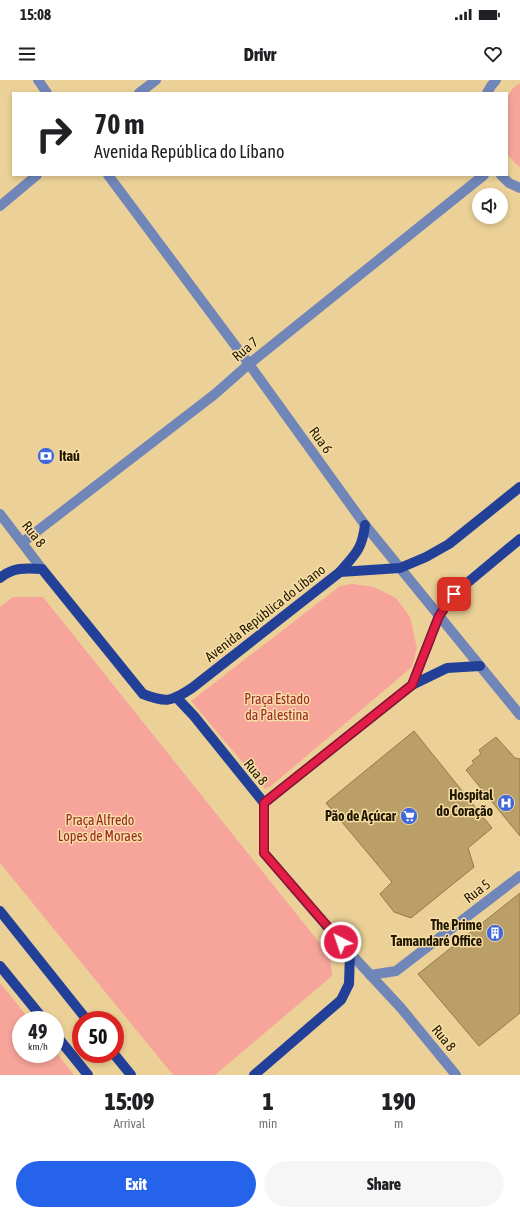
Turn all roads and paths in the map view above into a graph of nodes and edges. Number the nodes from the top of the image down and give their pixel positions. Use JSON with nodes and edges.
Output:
{"nodes":[{"id":1,"x":38,"y":80,"type":"edge"},
{"id":2,"x":156,"y":80,"type":"edge"},
{"id":3,"x":496,"y":80,"type":"edge"},
{"id":4,"x":46,"y":92,"type":"edge"},
{"id":5,"x":140,"y":92,"type":"edge"},
{"id":6,"x":488,"y":92,"type":"edge"},
{"id":7,"x":36,"y":176,"type":"edge"},
{"id":8,"x":109,"y":176,"type":"edge"},
{"id":9,"x":483,"y":176,"type":"edge"},
{"id":10,"x":502,"y":176,"type":"edge"},
{"id":11,"x":520,"y":188,"type":"edge"},
{"id":12,"x":0,"y":206,"type":"edge"},
{"id":13,"x":249,"y":364,"type":"junction"},
{"id":14,"x":520,"y":487,"type":"edge"},
{"id":15,"x":0,"y":514,"type":"edge"},
{"id":16,"x":365,"y":525,"type":"junction"},
{"id":17,"x":520,"y":539,"type":"edge"},
{"id":18,"x":23,"y":542,"type":"junction"},
{"id":19,"x":42,"y":568,"type":"junction"},
{"id":20,"x":400,"y":568,"type":"junction"},
{"id":21,"x":340,"y":572,"type":"junction"},
{"id":22,"x":0,"y":578,"type":"edge"},
{"id":23,"x":439,"y":616,"type":"junction"},
{"id":24,"x":480,"y":666,"type":"junction"},
{"id":25,"x":412,"y":685,"type":"junction"},
{"id":26,"x":177,"y":698,"type":"junction"},
{"id":27,"x":520,"y":715,"type":"edge"},
{"id":28,"x":264,"y":803,"type":"junction"},
{"id":29,"x":520,"y":876,"type":"edge"},
{"id":30,"x":0,"y":911,"type":"edge"},
{"id":31,"x":350,"y":953,"type":"junction"},
{"id":32,"x":0,"y":966,"type":"edge"},
{"id":33,"x":370,"y":975,"type":"junction"},
{"id":34,"x":37,"y":1011,"type":"edge"},
{"id":35,"x":80,"y":1011,"type":"edge"},
{"id":36,"x":64,"y":1045,"type":"edge"},
{"id":37,"x":121,"y":1063,"type":"edge"},
{"id":38,"x":88,"y":1075,"type":"edge"},
{"id":39,"x":131,"y":1075,"type":"edge"},
{"id":40,"x":254,"y":1075,"type":"edge"},
{"id":41,"x":456,"y":1075,"type":"edge"}],
"edges":[{"from":1,"to":4,"type":"street"},
{"from":2,"to":5,"type":"street"},
{"from":3,"to":6,"type":"street"},
{"from":7,"to":12,"type":"street"},
{"from":8,"to":13,"type":"street","name":"Rua 6"},
{"from":9,"to":13,"type":"street","name":"Rua 7"},
{"from":10,"to":11,"type":"street"},
{"from":13,"to":16,"type":"street","name":"Rua 6"},
{"from":13,"to":18,"type":"street","name":"Rua 7"},
{"from":14,"to":20,"type":"main road","name":"Avenida República do Líbano"},
{"from":15,"to":18,"type":"street","name":"Rua 8"},
{"from":16,"to":20,"type":"street","name":"Rua 6"},
{"from":16,"to":21,"type":"main road"},
{"from":17,"to":23,"type":"main road"},
{"from":18,"to":19,"type":"street","name":"Rua 8"},
{"from":19,"to":22,"type":"main road"},
{"from":19,"to":26,"type":"main road","name":"Rua 8"},
{"from":20,"to":21,"type":"main road","name":"Avenida República do Líbano"},
{"from":20,"to":23,"type":"street","name":"Rua 6"},
{"from":21,"to":26,"type":"main road","name":"Avenida República do Líbano"},
{"from":23,"to":24,"type":"street","name":"Rua 6"},
{"from":23,"to":25,"type":"main road"},
{"from":24,"to":25,"type":"main road"},
{"from":24,"to":27,"type":"street","name":"Rua 6"},
{"from":25,"to":28,"type":"main road"},
{"from":26,"to":28,"type":"main road","name":"Rua 8"},
{"from":28,"to":31,"type":"main road","name":"Rua 8"},
{"from":29,"to":33,"type":"street","name":"Rua 5"},
{"from":30,"to":35,"type":"main road"},
{"from":31,"to":33,"type":"street","name":"Rua 8"},
{"from":31,"to":40,"type":"main road"},
{"from":32,"to":34,"type":"main road"},
{"from":33,"to":41,"type":"street","name":"Rua 8"},
{"from":36,"to":38,"type":"main road"},
{"from":37,"to":39,"type":"main road"}]}
